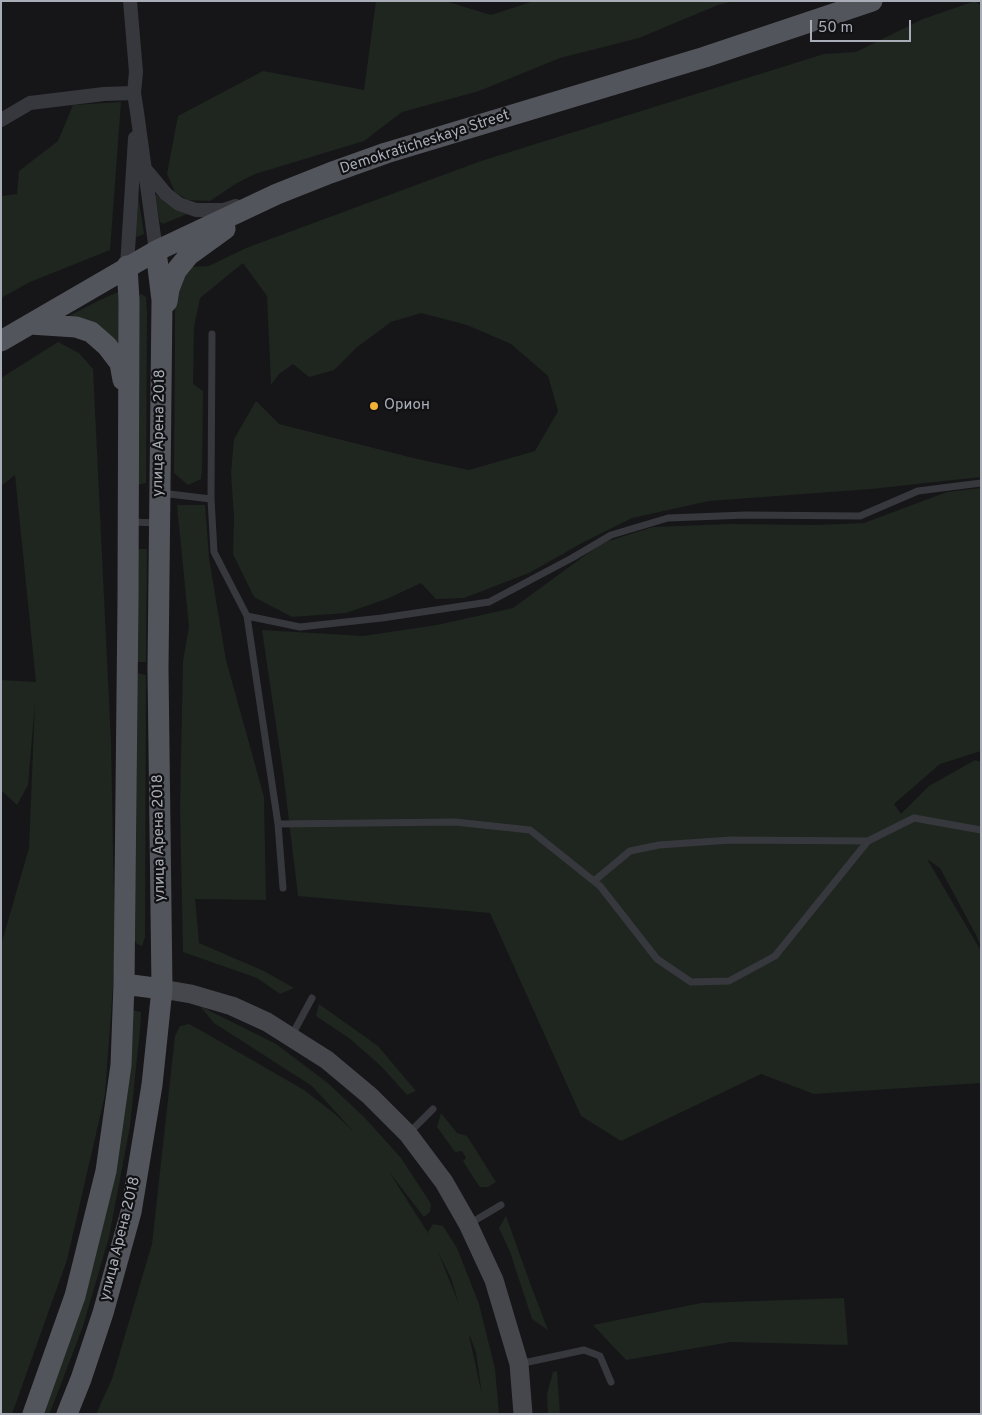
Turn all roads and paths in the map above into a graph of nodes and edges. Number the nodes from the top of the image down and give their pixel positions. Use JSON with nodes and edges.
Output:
{"nodes":[{"id":1,"x":130,"y":1,"type":"edge"},
{"id":2,"x":872,"y":1,"type":"edge"},
{"id":3,"x":134,"y":93,"type":"junction"},
{"id":4,"x":136,"y":112,"type":"junction"},
{"id":5,"x":1,"y":120,"type":"edge"},
{"id":6,"x":145,"y":169,"type":"junction"},
{"id":7,"x":277,"y":194,"type":"junction"},
{"id":8,"x":156,"y":251,"type":"junction"},
{"id":9,"x":127,"y":266,"type":"junction"},
{"id":10,"x":162,"y":323,"type":"junction"},
{"id":11,"x":30,"y":324,"type":"junction"},
{"id":12,"x":212,"y":334,"type":"dead end"},
{"id":13,"x":1,"y":341,"type":"edge"},
{"id":14,"x":128,"y":408,"type":"junction"},
{"id":15,"x":981,"y":483,"type":"edge"},
{"id":16,"x":158,"y":493,"type":"junction"},
{"id":17,"x":211,"y":499,"type":"junction"},
{"id":18,"x":128,"y":522,"type":"junction"},
{"id":19,"x":159,"y":523,"type":"junction"},
{"id":20,"x":247,"y":616,"type":"junction"},
{"id":21,"x":278,"y":824,"type":"junction"},
{"id":22,"x":981,"y":830,"type":"edge"},
{"id":23,"x":868,"y":841,"type":"junction"},
{"id":24,"x":594,"y":881,"type":"junction"},
{"id":25,"x":283,"y":888,"type":"dead end"},
{"id":26,"x":124,"y":984,"type":"junction"},
{"id":27,"x":162,"y":989,"type":"junction"},
{"id":28,"x":312,"y":998,"type":"dead end"},
{"id":29,"x":290,"y":1037,"type":"junction"},
{"id":30,"x":433,"y":1109,"type":"dead end"},
{"id":31,"x":408,"y":1134,"type":"junction"},
{"id":32,"x":501,"y":1205,"type":"dead end"},
{"id":33,"x":468,"y":1224,"type":"junction"},
{"id":34,"x":519,"y":1364,"type":"junction"},
{"id":35,"x":611,"y":1382,"type":"dead end"},
{"id":36,"x":32,"y":1414,"type":"edge"},
{"id":37,"x":67,"y":1414,"type":"edge"},
{"id":38,"x":523,"y":1414,"type":"edge"}],
"edges":[{"from":1,"to":3,"type":"street"},
{"from":2,"to":7,"type":"main road","name":"Demokraticheskaya Street"},
{"from":3,"to":4,"type":"street"},
{"from":3,"to":5,"type":"street"},
{"from":4,"to":6,"type":"street"},
{"from":4,"to":9,"type":"street"},
{"from":6,"to":7,"type":"street"},
{"from":6,"to":8,"type":"street"},
{"from":7,"to":8,"type":"main road","name":"Demokraticheskaya Street"},
{"from":7,"to":10,"type":"main road"},
{"from":8,"to":9,"type":"main road","name":"Demokraticheskaya Street"},
{"from":8,"to":10,"type":"main road","name":"улица Арена 2018"},
{"from":9,"to":11,"type":"main road","name":"Demokraticheskaya Street"},
{"from":9,"to":14,"type":"main road","name":"улица Арена 2018"},
{"from":10,"to":16,"type":"main road","name":"улица Арена 2018"},
{"from":11,"to":13,"type":"main road","name":"Demokraticheskaya Street"},
{"from":11,"to":14,"type":"main road"},
{"from":12,"to":17,"type":"lane"},
{"from":14,"to":18,"type":"main road","name":"улица Арена 2018"},
{"from":15,"to":20,"type":"lane"},
{"from":16,"to":17,"type":"lane"},
{"from":16,"to":19,"type":"main road","name":"улица Арена 2018"},
{"from":17,"to":20,"type":"lane"},
{"from":18,"to":19,"type":"lane"},
{"from":18,"to":26,"type":"main road","name":"улица Арена 2018"},
{"from":19,"to":27,"type":"main road","name":"улица Арена 2018"},
{"from":20,"to":21,"type":"lane"},
{"from":21,"to":24,"type":"lane"},
{"from":21,"to":25,"type":"lane"},
{"from":22,"to":23,"type":"lane"},
{"from":23,"to":24,"type":"lane"},
{"from":23,"to":24,"type":"lane"},
{"from":26,"to":27,"type":"main road"},
{"from":26,"to":36,"type":"main road","name":"улица Арена 2018"},
{"from":27,"to":29,"type":"main road"},
{"from":27,"to":37,"type":"main road","name":"улица Арена 2018"},
{"from":28,"to":29,"type":"lane"},
{"from":29,"to":31,"type":"main road"},
{"from":30,"to":31,"type":"lane"},
{"from":31,"to":33,"type":"main road"},
{"from":32,"to":33,"type":"lane"},
{"from":33,"to":34,"type":"main road"},
{"from":34,"to":35,"type":"lane"},
{"from":34,"to":38,"type":"main road"}]}
